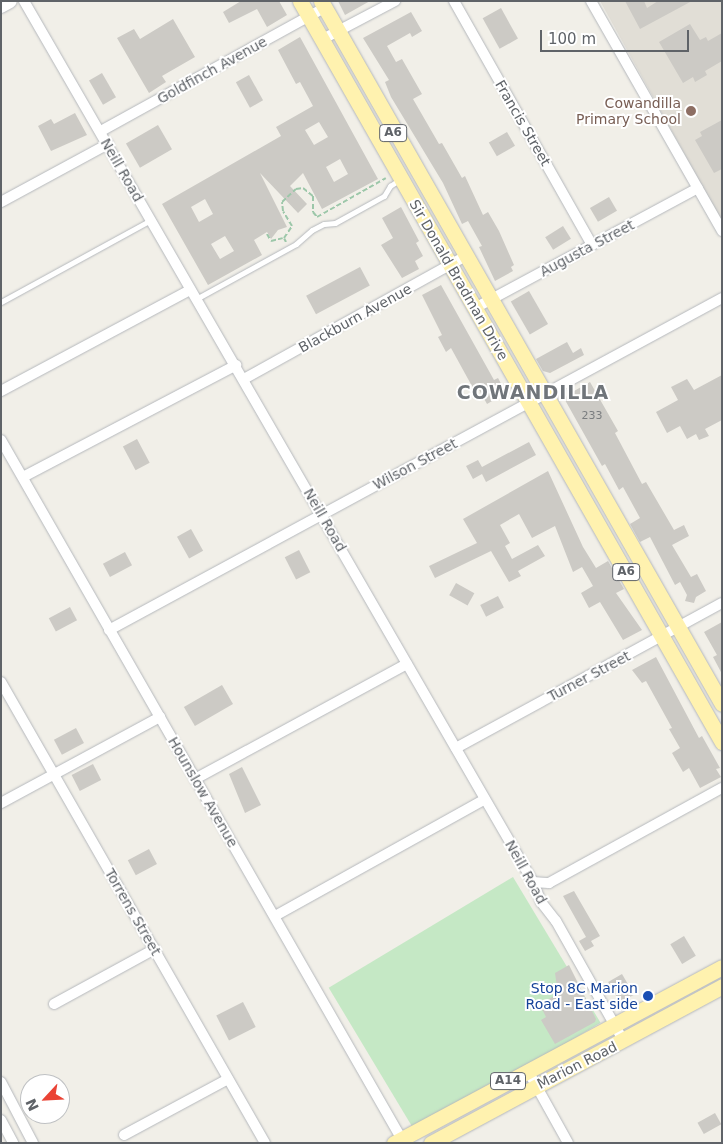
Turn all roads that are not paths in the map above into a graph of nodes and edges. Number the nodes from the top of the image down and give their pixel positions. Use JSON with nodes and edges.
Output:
{"nodes":[{"id":1,"x":10,"y":1,"type":"edge"},
{"id":2,"x":24,"y":1,"type":"edge"},
{"id":3,"x":300,"y":1,"type":"edge"},
{"id":4,"x":395,"y":1,"type":"edge"},
{"id":5,"x":454,"y":1,"type":"edge"},
{"id":6,"x":591,"y":1,"type":"edge"},
{"id":7,"x":322,"y":4,"type":"edge"},
{"id":8,"x":1,"y":6,"type":"edge"},
{"id":9,"x":308,"y":17,"type":"junction"},
{"id":10,"x":337,"y":32,"type":"junction"},
{"id":11,"x":322,"y":40,"type":"junction"},
{"id":12,"x":100,"y":131,"type":"junction"},
{"id":13,"x":108,"y":144,"type":"junction"},
{"id":14,"x":396,"y":177,"type":"junction"},
{"id":15,"x":698,"y":188,"type":"junction"},
{"id":16,"x":1,"y":202,"type":"edge"},
{"id":17,"x":151,"y":220,"type":"junction"},
{"id":18,"x":722,"y":231,"type":"edge"},
{"id":19,"x":592,"y":245,"type":"junction"},
{"id":20,"x":466,"y":256,"type":"junction"},
{"id":21,"x":451,"y":264,"type":"junction"},
{"id":22,"x":190,"y":290,"type":"junction"},
{"id":23,"x":722,"y":298,"type":"edge"},
{"id":24,"x":196,"y":299,"type":"junction"},
{"id":25,"x":491,"y":300,"type":"junction"},
{"id":26,"x":1,"y":302,"type":"edge"},
{"id":27,"x":476,"y":308,"type":"junction"},
{"id":28,"x":236,"y":365,"type":"junction"},
{"id":29,"x":244,"y":379,"type":"junction"},
{"id":30,"x":1,"y":391,"type":"edge"},
{"id":31,"x":545,"y":394,"type":"junction"},
{"id":32,"x":529,"y":402,"type":"junction"},
{"id":33,"x":1,"y":440,"type":"edge"},
{"id":34,"x":23,"y":477,"type":"junction"},
{"id":35,"x":322,"y":515,"type":"junction"},
{"id":36,"x":722,"y":603,"type":"edge"},
{"id":37,"x":678,"y":628,"type":"junction"},
{"id":38,"x":109,"y":630,"type":"junction"},
{"id":39,"x":663,"y":636,"type":"junction"},
{"id":40,"x":407,"y":664,"type":"junction"},
{"id":41,"x":1,"y":682,"type":"edge"},
{"id":42,"x":722,"y":704,"type":"edge"},
{"id":43,"x":160,"y":717,"type":"junction"},
{"id":44,"x":722,"y":742,"type":"edge"},
{"id":45,"x":456,"y":748,"type":"junction"},
{"id":46,"x":55,"y":775,"type":"junction"},
{"id":47,"x":195,"y":779,"type":"junction"},
{"id":48,"x":722,"y":788,"type":"edge"},
{"id":49,"x":485,"y":799,"type":"junction"},
{"id":50,"x":1,"y":804,"type":"edge"},
{"id":51,"x":533,"y":882,"type":"junction"},
{"id":52,"x":274,"y":916,"type":"junction"},
{"id":53,"x":155,"y":950,"type":"junction"},
{"id":54,"x":718,"y":969,"type":"edge"},
{"id":55,"x":722,"y":985,"type":"edge"},
{"id":56,"x":54,"y":1004,"type":"dead end"},
{"id":57,"x":614,"y":1024,"type":"junction"},
{"id":58,"x":624,"y":1040,"type":"junction"},
{"id":59,"x":528,"y":1071,"type":"junction"},
{"id":60,"x":228,"y":1079,"type":"junction"},
{"id":61,"x":1,"y":1082,"type":"edge"},
{"id":62,"x":536,"y":1086,"type":"junction"},
{"id":63,"x":1,"y":1120,"type":"edge"},
{"id":64,"x":124,"y":1135,"type":"dead end"},
{"id":65,"x":400,"y":1141,"type":"edge"},
{"id":66,"x":13,"y":1143,"type":"edge"},
{"id":67,"x":33,"y":1143,"type":"edge"},
{"id":68,"x":266,"y":1143,"type":"edge"},
{"id":69,"x":432,"y":1143,"type":"edge"},
{"id":70,"x":568,"y":1143,"type":"edge"}],
"edges":[{"from":1,"to":8,"type":"street"},
{"from":2,"to":12,"type":"street","name":"Neill Road"},
{"from":3,"to":9,"type":"main road","name":"Sir Donald Bradman Drive","number":"A6"},
{"from":4,"to":10,"type":"street"},
{"from":5,"to":19,"type":"street","name":"Francis Street"},
{"from":6,"to":15,"type":"street"},
{"from":7,"to":9,"type":"street","name":"Goldfinch Avenue"},
{"from":7,"to":10,"type":"main road","name":"Sir Donald Bradman Drive","number":"A6"},
{"from":9,"to":11,"type":"main road","name":"Sir Donald Bradman Drive","number":"A6"},
{"from":9,"to":12,"type":"street","name":"Goldfinch Avenue"},
{"from":10,"to":11,"type":"street"},
{"from":10,"to":20,"type":"main road","name":"Sir Donald Bradman Drive","number":"A6"},
{"from":11,"to":14,"type":"main road","name":"Sir Donald Bradman Drive","number":"A6"},
{"from":12,"to":13,"type":"street","name":"Neill Road"},
{"from":13,"to":16,"type":"street"},
{"from":13,"to":17,"type":"street","name":"Neill Road"},
{"from":14,"to":21,"type":"main road","name":"Sir Donald Bradman Drive","number":"A6"},
{"from":14,"to":24,"type":"lane"},
{"from":15,"to":18,"type":"street"},
{"from":15,"to":19,"type":"street","name":"Augusta Street"},
{"from":17,"to":22,"type":"street","name":"Neill Road"},
{"from":17,"to":26,"type":"lane"},
{"from":19,"to":25,"type":"street","name":"Augusta Street"},
{"from":20,"to":21,"type":"street","name":"Blackburn Avenue"},
{"from":20,"to":25,"type":"main road","name":"Sir Donald Bradman Drive","number":"A6"},
{"from":21,"to":27,"type":"main road","name":"Sir Donald Bradman Drive","number":"A6"},
{"from":21,"to":29,"type":"street","name":"Blackburn Avenue"},
{"from":22,"to":24,"type":"street","name":"Neill Road"},
{"from":22,"to":30,"type":"street"},
{"from":23,"to":31,"type":"street","name":"Wilson Street"},
{"from":24,"to":28,"type":"street","name":"Neill Road"},
{"from":25,"to":27,"type":"street","name":"Augusta Street"},
{"from":25,"to":31,"type":"main road","name":"Sir Donald Bradman Drive","number":"A6"},
{"from":27,"to":32,"type":"main road","name":"Sir Donald Bradman Drive","number":"A6"},
{"from":28,"to":29,"type":"street","name":"Neill Road"},
{"from":28,"to":34,"type":"street"},
{"from":29,"to":35,"type":"street","name":"Neill Road"},
{"from":31,"to":32,"type":"street","name":"Wilson Street"},
{"from":31,"to":37,"type":"main road","name":"Sir Donald Bradman Drive","number":"A6"},
{"from":32,"to":35,"type":"street","name":"Wilson Street"},
{"from":32,"to":39,"type":"main road","name":"Sir Donald Bradman Drive","number":"A6"},
{"from":33,"to":34,"type":"street","name":"Hounslow Avenue"},
{"from":34,"to":38,"type":"street","name":"Hounslow Avenue"},
{"from":35,"to":38,"type":"street","name":"Wilson Street"},
{"from":35,"to":40,"type":"street","name":"Neill Road"},
{"from":36,"to":37,"type":"street","name":"Turner Street"},
{"from":37,"to":39,"type":"street","name":"Turner Street"},
{"from":37,"to":42,"type":"main road","name":"Sir Donald Bradman Drive","number":"A6"},
{"from":38,"to":43,"type":"street","name":"Hounslow Avenue"},
{"from":39,"to":44,"type":"main road","name":"Sir Donald Bradman Drive","number":"A6"},
{"from":39,"to":45,"type":"street","name":"Turner Street"},
{"from":40,"to":45,"type":"street","name":"Neill Road"},
{"from":40,"to":47,"type":"street"},
{"from":41,"to":46,"type":"street","name":"Torrens Street"},
{"from":43,"to":46,"type":"street"},
{"from":43,"to":47,"type":"street","name":"Hounslow Avenue"},
{"from":45,"to":49,"type":"street","name":"Neill Road"},
{"from":46,"to":50,"type":"street"},
{"from":46,"to":53,"type":"street","name":"Torrens Street"},
{"from":47,"to":52,"type":"street","name":"Hounslow Avenue"},
{"from":48,"to":51,"type":"street"},
{"from":49,"to":51,"type":"street","name":"Neill Road"},
{"from":49,"to":52,"type":"street"},
{"from":51,"to":57,"type":"street","name":"Neill Road"},
{"from":52,"to":65,"type":"street","name":"Hounslow Avenue"},
{"from":53,"to":56,"type":"street"},
{"from":53,"to":60,"type":"street","name":"Torrens Street"},
{"from":54,"to":55,"type":"street"},
{"from":54,"to":57,"type":"main road","name":"Marion Road","number":"A14"},
{"from":55,"to":58,"type":"main road","name":"Marion Road","number":"A14"},
{"from":57,"to":58,"type":"street","name":"Neill Road"},
{"from":57,"to":59,"type":"main road","name":"Marion Road","number":"A14"},
{"from":58,"to":62,"type":"main road","name":"Marion Road","number":"A14"},
{"from":59,"to":62,"type":"street"},
{"from":59,"to":65,"type":"main road","name":"Marion Road","number":"A14"},
{"from":60,"to":64,"type":"street"},
{"from":60,"to":68,"type":"street","name":"Torrens Street"},
{"from":61,"to":67,"type":"street"},
{"from":62,"to":69,"type":"main road","name":"Marion Road","number":"A14"},
{"from":62,"to":70,"type":"street"},
{"from":63,"to":66,"type":"street"}]}
